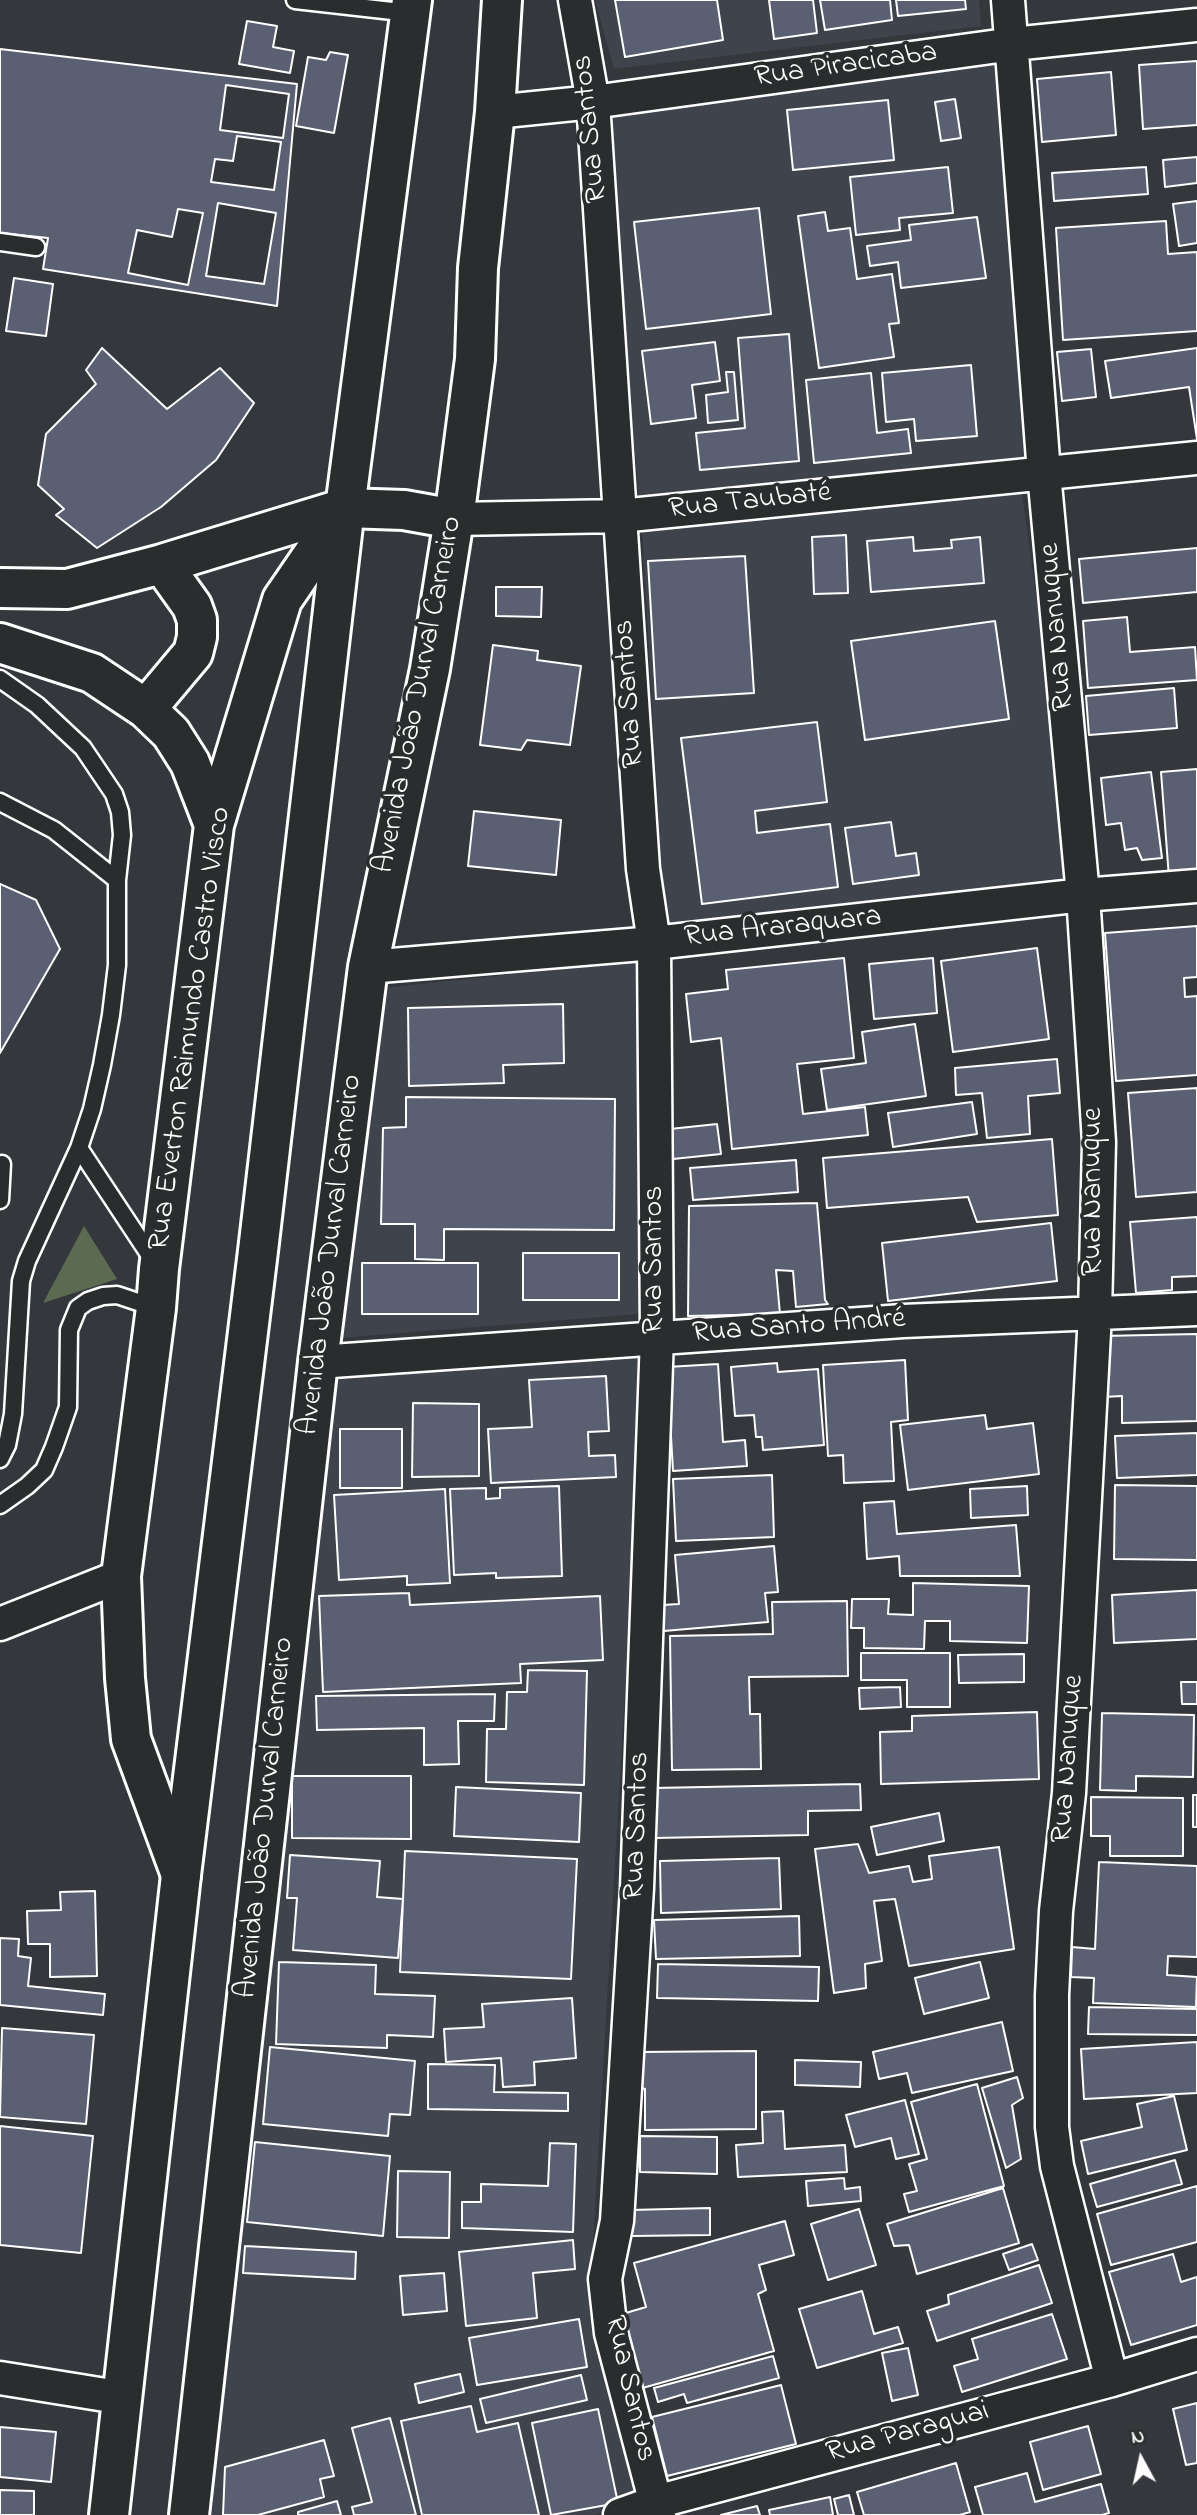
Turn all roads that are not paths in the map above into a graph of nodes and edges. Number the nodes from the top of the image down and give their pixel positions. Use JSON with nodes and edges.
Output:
{"nodes":[{"id":1,"x":295,"y":0,"type":"edge"},
{"id":2,"x":502,"y":0,"type":"edge"},
{"id":3,"x":575,"y":0,"type":"edge"},
{"id":4,"x":1008,"y":0,"type":"edge"},
{"id":5,"x":411,"y":7,"type":"edge"},
{"id":6,"x":1197,"y":25,"type":"edge"},
{"id":7,"x":1013,"y":44,"type":"junction"},
{"id":8,"x":593,"y":102,"type":"junction"},
{"id":9,"x":495,"y":112,"type":"junction"},
{"id":10,"x":0,"y":242,"type":"edge"},
{"id":11,"x":36,"y":247,"type":"dead end"},
{"id":12,"x":1197,"y":458,"type":"edge"},
{"id":13,"x":1044,"y":473,"type":"junction"},
{"id":14,"x":345,"y":508,"type":"junction"},
{"id":15,"x":620,"y":516,"type":"junction"},
{"id":16,"x":454,"y":519,"type":"junction"},
{"id":17,"x":162,"y":564,"type":"junction"},
{"id":18,"x":0,"y":589,"type":"edge"},
{"id":19,"x":0,"y":643,"type":"edge"},
{"id":20,"x":0,"y":679,"type":"edge"},
{"id":21,"x":146,"y":709,"type":"junction"},
{"id":22,"x":0,"y":802,"type":"edge"},
{"id":23,"x":214,"y":825,"type":"junction"},
{"id":24,"x":117,"y":880,"type":"junction"},
{"id":25,"x":1197,"y":886,"type":"edge"},
{"id":26,"x":1083,"y":895,"type":"junction"},
{"id":27,"x":654,"y":943,"type":"junction"},
{"id":28,"x":368,"y":967,"type":"junction"},
{"id":29,"x":79,"y":1148,"type":"junction"},
{"id":30,"x":2,"y":1164,"type":"edge"},
{"id":31,"x":0,"y":1200,"type":"edge"},
{"id":32,"x":159,"y":1269,"type":"junction"},
{"id":33,"x":156,"y":1308,"type":"junction"},
{"id":34,"x":1197,"y":1309,"type":"edge"},
{"id":35,"x":1095,"y":1314,"type":"junction"},
{"id":36,"x":657,"y":1337,"type":"junction"},
{"id":37,"x":318,"y":1362,"type":"junction"},
{"id":38,"x":0,"y":1459,"type":"edge"},
{"id":39,"x":0,"y":1505,"type":"edge"},
{"id":40,"x":121,"y":1576,"type":"junction"},
{"id":41,"x":0,"y":1624,"type":"edge"},
{"id":42,"x":181,"y":1875,"type":"junction"},
{"id":43,"x":1197,"y":2354,"type":"edge"},
{"id":44,"x":0,"y":2378,"type":"edge"},
{"id":45,"x":1112,"y":2379,"type":"junction"},
{"id":46,"x":124,"y":2398,"type":"junction"},
{"id":47,"x":658,"y":2509,"type":"edge"},
{"id":48,"x":109,"y":2515,"type":"edge"},
{"id":49,"x":189,"y":2515,"type":"edge"},
{"id":50,"x":620,"y":2515,"type":"edge"}],
"edges":[{"from":1,"to":5,"type":"lane"},
{"from":2,"to":9,"type":"main road","name":"Avenida João Durval Carneiro"},
{"from":3,"to":8,"type":"street","name":"Rua Santos"},
{"from":4,"to":7,"type":"street","name":"Rua Nanuque"},
{"from":5,"to":14,"type":"main road"},
{"from":6,"to":7,"type":"street","name":"Rua Piracicaba"},
{"from":7,"to":8,"type":"street","name":"Rua Piracicaba"},
{"from":7,"to":13,"type":"street","name":"Rua Nanuque"},
{"from":8,"to":9,"type":"street","name":"Rua Piracicaba"},
{"from":8,"to":15,"type":"street","name":"Rua Santos"},
{"from":9,"to":16,"type":"main road","name":"Avenida João Durval Carneiro"},
{"from":10,"to":11,"type":"lane"},
{"from":12,"to":13,"type":"street","name":"Rua Taubaté"},
{"from":13,"to":15,"type":"street","name":"Rua Taubaté"},
{"from":13,"to":26,"type":"street","name":"Rua Nanuque"},
{"from":14,"to":16,"type":"main road"},
{"from":14,"to":17,"type":"main road"},
{"from":14,"to":23,"type":"main road","name":"Rua Everton Raimundo Castro Visco"},
{"from":14,"to":42,"type":"main road"},
{"from":15,"to":16,"type":"street","name":"Rua Taubaté"},
{"from":15,"to":27,"type":"street","name":"Rua Santos"},
{"from":16,"to":28,"type":"main road","name":"Avenida João Durval Carneiro"},
{"from":17,"to":18,"type":"main road"},
{"from":17,"to":21,"type":"main road"},
{"from":19,"to":21,"type":"main road"},
{"from":20,"to":24,"type":"lane"},
{"from":21,"to":23,"type":"main road"},
{"from":22,"to":24,"type":"lane"},
{"from":23,"to":32,"type":"main road","name":"Rua Everton Raimundo Castro Visco"},
{"from":24,"to":29,"type":"lane"},
{"from":25,"to":26,"type":"street","name":"Rua Araraquara"},
{"from":26,"to":27,"type":"street","name":"Rua Araraquara"},
{"from":26,"to":35,"type":"street","name":"Rua Nanuque"},
{"from":27,"to":28,"type":"street","name":"Rua Araraquara"},
{"from":27,"to":36,"type":"street","name":"Rua Santos"},
{"from":28,"to":37,"type":"main road","name":"Avenida João Durval Carneiro"},
{"from":29,"to":32,"type":"lane"},
{"from":29,"to":38,"type":"lane"},
{"from":30,"to":31,"type":"lane"},
{"from":32,"to":33,"type":"main road","name":"Rua Everton Raimundo Castro Visco"},
{"from":33,"to":39,"type":"lane"},
{"from":33,"to":40,"type":"main road","name":"Rua Everton Raimundo Castro Visco"},
{"from":34,"to":35,"type":"street","name":"Rua Santo André"},
{"from":35,"to":36,"type":"street","name":"Rua Santo André"},
{"from":35,"to":45,"type":"street","name":"Rua Nanuque"},
{"from":36,"to":37,"type":"street","name":"Rua Santo André"},
{"from":36,"to":47,"type":"street","name":"Rua Santos"},
{"from":37,"to":49,"type":"main road","name":"Avenida João Durval Carneiro"},
{"from":40,"to":41,"type":"street"},
{"from":40,"to":42,"type":"main road","name":"Rua Everton Raimundo Castro Visco"},
{"from":42,"to":46,"type":"main road"},
{"from":43,"to":45,"type":"street","name":"Rua Paraguai"},
{"from":44,"to":46,"type":"street"},
{"from":45,"to":47,"type":"street","name":"Rua Paraguai"},
{"from":46,"to":48,"type":"main road"},
{"from":47,"to":50,"type":"street","name":"Rua Paraguai"}]}
